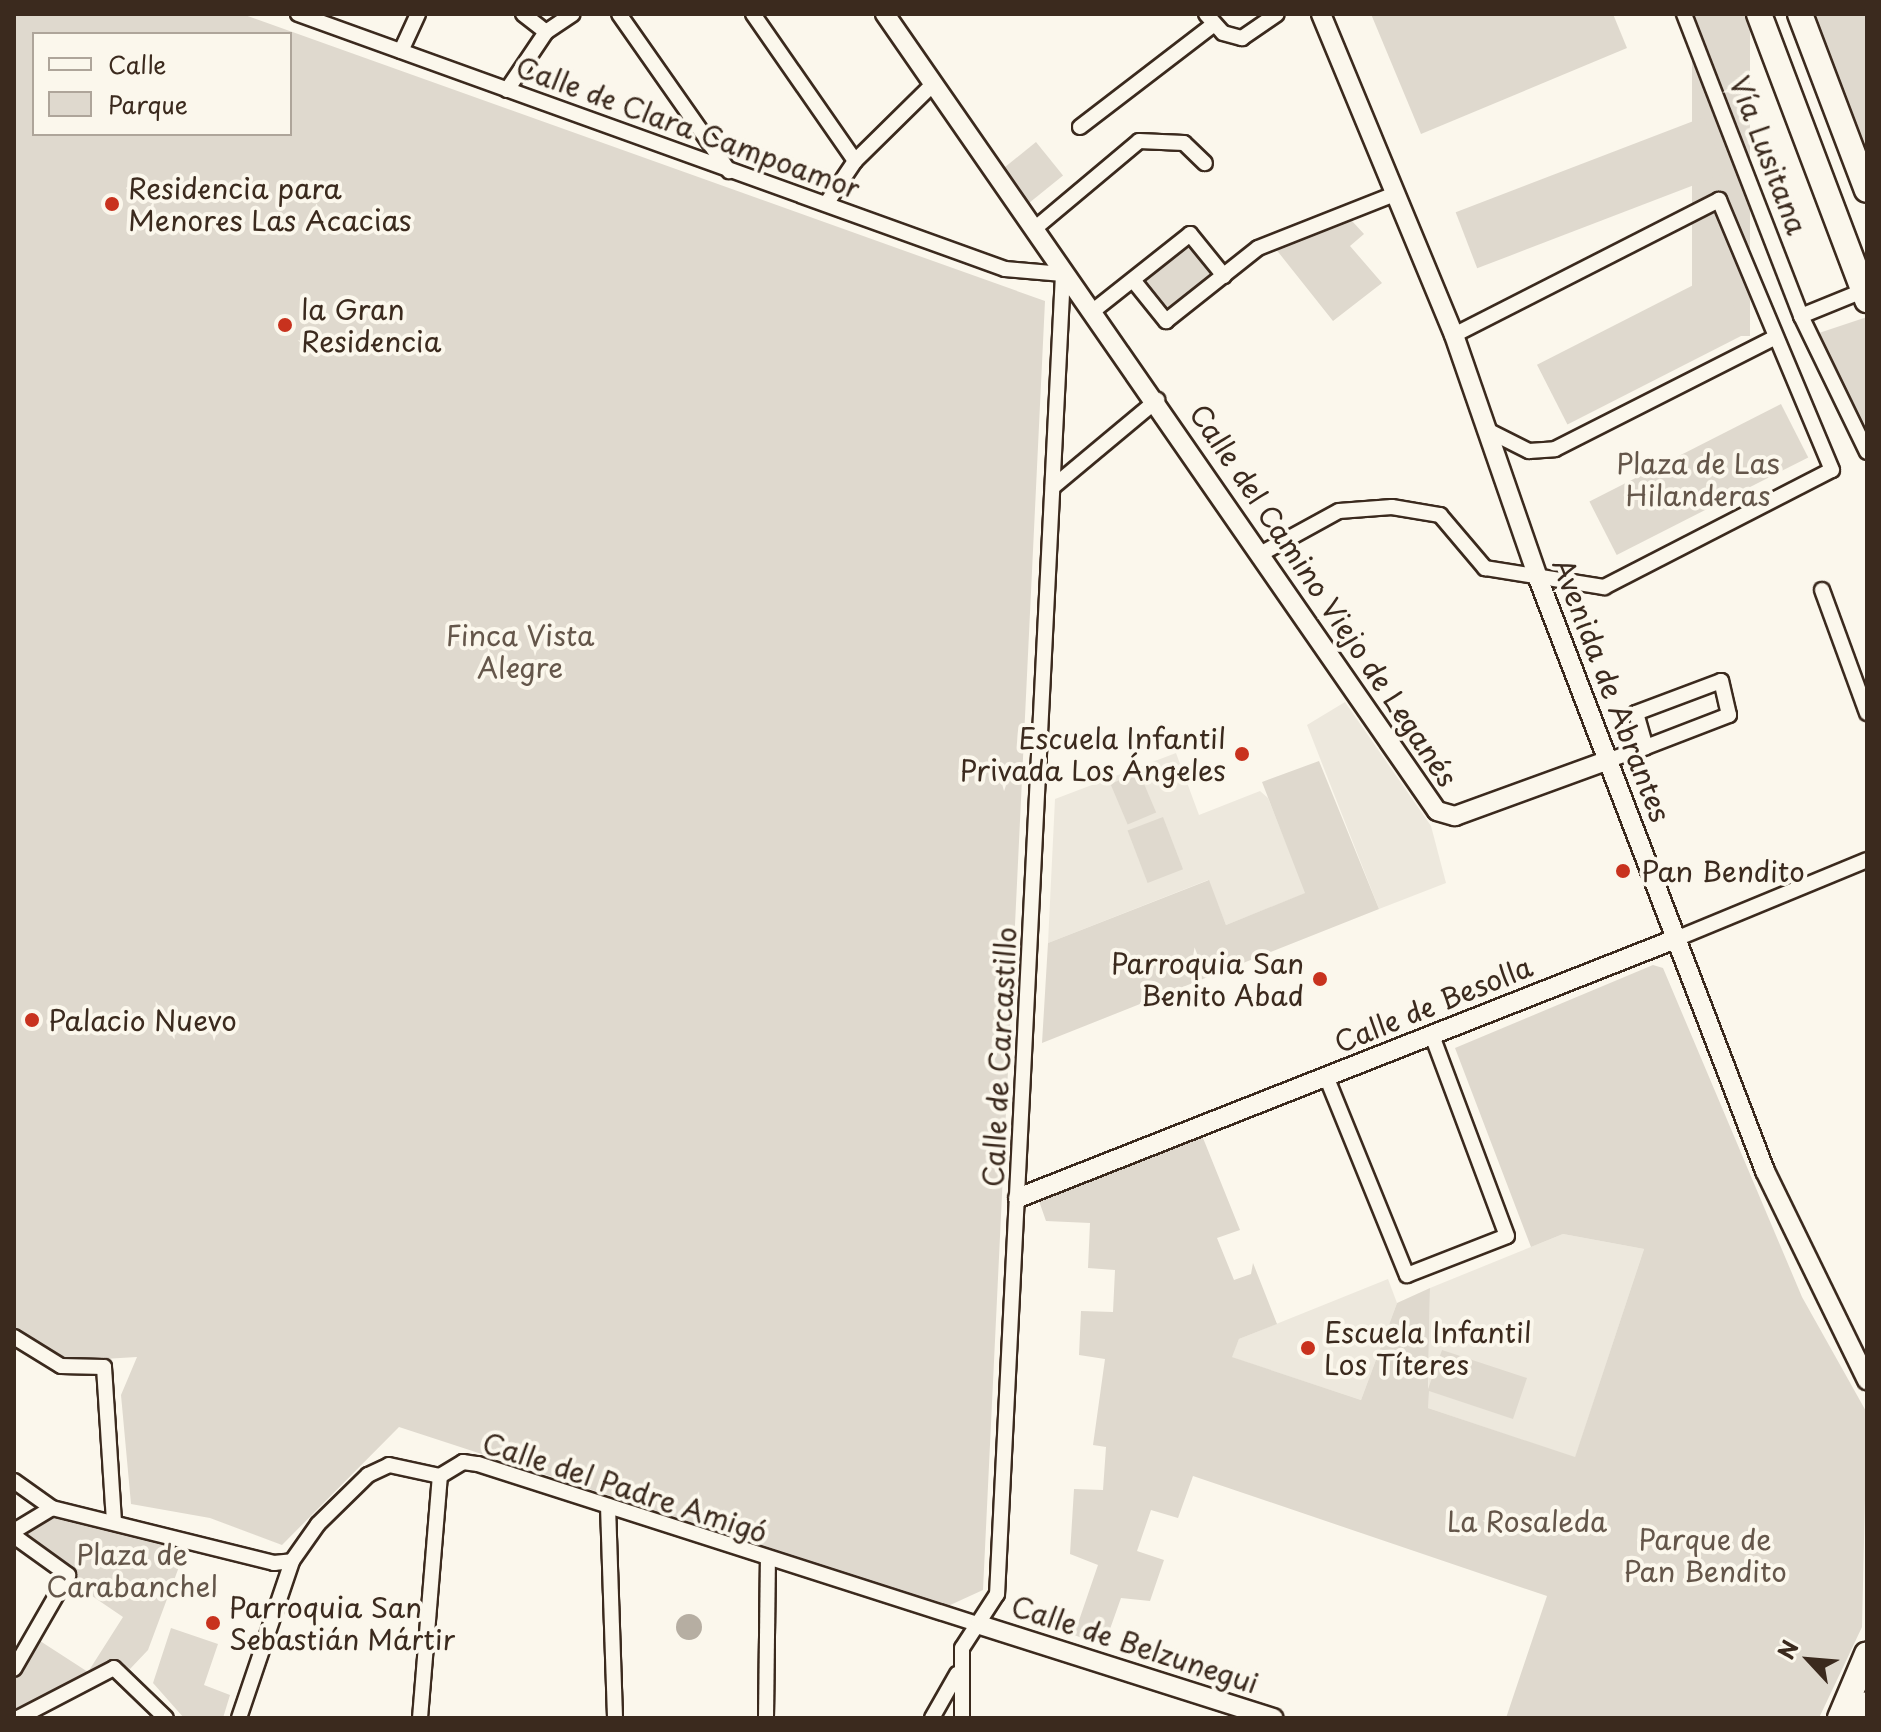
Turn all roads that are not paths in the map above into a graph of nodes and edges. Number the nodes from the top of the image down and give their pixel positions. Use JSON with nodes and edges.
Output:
{"nodes":[{"id":1,"x":298,"y":14,"type":"edge"},
{"id":2,"x":418,"y":14,"type":"edge"},
{"id":3,"x":523,"y":14,"type":"edge"},
{"id":4,"x":573,"y":14,"type":"edge"},
{"id":5,"x":619,"y":14,"type":"edge"},
{"id":6,"x":753,"y":14,"type":"edge"},
{"id":7,"x":885,"y":14,"type":"edge"},
{"id":8,"x":1277,"y":14,"type":"edge"},
{"id":9,"x":1321,"y":14,"type":"edge"},
{"id":10,"x":1684,"y":14,"type":"edge"},
{"id":11,"x":1759,"y":14,"type":"edge"},
{"id":12,"x":1800,"y":14,"type":"edge"},
{"id":13,"x":1210,"y":19,"type":"edge"},
{"id":14,"x":546,"y":32,"type":"junction"},
{"id":15,"x":401,"y":51,"type":"junction"},
{"id":16,"x":932,"y":85,"type":"junction"},
{"id":17,"x":507,"y":90,"type":"junction"},
{"id":18,"x":1080,"y":127,"type":"dead end"},
{"id":19,"x":855,"y":161,"type":"junction"},
{"id":20,"x":1205,"y":163,"type":"dead end"},
{"id":21,"x":729,"y":171,"type":"junction"},
{"id":22,"x":1867,"y":190,"type":"edge"},
{"id":23,"x":1397,"y":193,"type":"junction"},
{"id":24,"x":826,"y":204,"type":"junction"},
{"id":25,"x":1033,"y":230,"type":"junction"},
{"id":26,"x":1063,"y":274,"type":"junction"},
{"id":27,"x":1224,"y":276,"type":"junction"},
{"id":28,"x":1133,"y":280,"type":"junction"},
{"id":29,"x":1866,"y":293,"type":"edge"},
{"id":30,"x":1093,"y":311,"type":"junction"},
{"id":31,"x":1801,"y":316,"type":"junction"},
{"id":32,"x":1454,"y":335,"type":"junction"},
{"id":33,"x":1774,"y":338,"type":"junction"},
{"id":34,"x":1157,"y":400,"type":"junction"},
{"id":35,"x":1489,"y":431,"type":"junction"},
{"id":36,"x":1867,"y":452,"type":"edge"},
{"id":37,"x":1053,"y":487,"type":"junction"},
{"id":38,"x":1264,"y":552,"type":"junction"},
{"id":39,"x":1538,"y":578,"type":"junction"},
{"id":40,"x":1822,"y":590,"type":"dead end"},
{"id":41,"x":1867,"y":713,"type":"edge"},
{"id":42,"x":1646,"y":747,"type":"junction"},
{"id":43,"x":1609,"y":760,"type":"junction"},
{"id":44,"x":1867,"y":860,"type":"edge"},
{"id":45,"x":1678,"y":938,"type":"junction"},
{"id":46,"x":1432,"y":1035,"type":"junction"},
{"id":47,"x":1326,"y":1076,"type":"junction"},
{"id":48,"x":1018,"y":1198,"type":"junction"},
{"id":49,"x":14,"y":1337,"type":"edge"},
{"id":50,"x":1867,"y":1380,"type":"edge"},
{"id":51,"x":440,"y":1476,"type":"junction"},
{"id":52,"x":14,"y":1481,"type":"edge"},
{"id":53,"x":608,"y":1506,"type":"junction"},
{"id":54,"x":52,"y":1508,"type":"junction"},
{"id":55,"x":114,"y":1521,"type":"junction"},
{"id":56,"x":14,"y":1534,"type":"edge"},
{"id":57,"x":768,"y":1559,"type":"junction"},
{"id":58,"x":292,"y":1561,"type":"junction"},
{"id":59,"x":980,"y":1625,"type":"junction"},
{"id":60,"x":1867,"y":1654,"type":"edge"},
{"id":61,"x":14,"y":1669,"type":"edge"},
{"id":62,"x":957,"y":1673,"type":"junction"},
{"id":63,"x":1867,"y":1704,"type":"edge"},
{"id":64,"x":18,"y":1718,"type":"edge"},
{"id":65,"x":166,"y":1718,"type":"edge"},
{"id":66,"x":239,"y":1718,"type":"edge"},
{"id":67,"x":420,"y":1718,"type":"edge"},
{"id":68,"x":615,"y":1718,"type":"edge"},
{"id":69,"x":766,"y":1718,"type":"edge"},
{"id":70,"x":932,"y":1718,"type":"edge"},
{"id":71,"x":962,"y":1718,"type":"edge"},
{"id":72,"x":1274,"y":1718,"type":"edge"},
{"id":73,"x":1840,"y":1718,"type":"edge"},
{"id":74,"x":1861,"y":1718,"type":"edge"}],
"edges":[{"from":1,"to":15,"type":"street","name":"Calle de Clara Campoamor"},
{"from":2,"to":15,"type":"street"},
{"from":3,"to":14,"type":"street"},
{"from":4,"to":14,"type":"street"},
{"from":5,"to":21,"type":"street"},
{"from":6,"to":19,"type":"street"},
{"from":7,"to":16,"type":"street","name":"Calle del Camino Viejo de Leganés"},
{"from":8,"to":13,"type":"street"},
{"from":9,"to":23,"type":"street","name":"Avenida de Abrantes"},
{"from":10,"to":31,"type":"street","name":"Vía Lusitana"},
{"from":11,"to":29,"type":"main road","name":"Vía Lusitana"},
{"from":12,"to":22,"type":"main road"},
{"from":13,"to":18,"type":"street"},
{"from":14,"to":17,"type":"street"},
{"from":15,"to":17,"type":"street","name":"Calle de Clara Campoamor"},
{"from":16,"to":19,"type":"street"},
{"from":16,"to":25,"type":"street","name":"Calle del Camino Viejo de Leganés"},
{"from":17,"to":21,"type":"street","name":"Calle de Clara Campoamor"},
{"from":19,"to":24,"type":"street"},
{"from":20,"to":25,"type":"street"},
{"from":21,"to":24,"type":"street","name":"Calle de Clara Campoamor"},
{"from":23,"to":27,"type":"street"},
{"from":23,"to":32,"type":"street","name":"Avenida de Abrantes"},
{"from":24,"to":26,"type":"street","name":"Calle de Clara Campoamor"},
{"from":25,"to":26,"type":"street","name":"Calle del Camino Viejo de Leganés"},
{"from":26,"to":30,"type":"street","name":"Calle del Camino Viejo de Leganés"},
{"from":26,"to":37,"type":"street","name":"Calle de Carcastillo"},
{"from":27,"to":28,"type":"street"},
{"from":27,"to":28,"type":"street"},
{"from":28,"to":30,"type":"street"},
{"from":29,"to":31,"type":"street"},
{"from":30,"to":34,"type":"street","name":"Calle del Camino Viejo de Leganés"},
{"from":31,"to":36,"type":"street","name":"Vía Lusitana"},
{"from":32,"to":33,"type":"street"},
{"from":32,"to":35,"type":"street","name":"Avenida de Abrantes"},
{"from":33,"to":35,"type":"street"},
{"from":33,"to":39,"type":"street"},
{"from":34,"to":37,"type":"street"},
{"from":34,"to":38,"type":"street","name":"Calle del Camino Viejo de Leganés"},
{"from":35,"to":39,"type":"street","name":"Avenida de Abrantes"},
{"from":37,"to":48,"type":"street","name":"Calle de Carcastillo"},
{"from":38,"to":39,"type":"street"},
{"from":38,"to":43,"type":"street","name":"Calle del Camino Viejo de Leganés"},
{"from":39,"to":43,"type":"street","name":"Avenida de Abrantes"},
{"from":40,"to":41,"type":"street"},
{"from":42,"to":42,"type":"street","name":"Calle del Camino Viejo de Leganés"},
{"from":42,"to":43,"type":"street","name":"Calle del Camino Viejo de Leganés"},
{"from":43,"to":45,"type":"street","name":"Avenida de Abrantes"},
{"from":44,"to":45,"type":"street","name":"Calle de Besolla"},
{"from":45,"to":46,"type":"street","name":"Calle de Besolla"},
{"from":45,"to":50,"type":"street","name":"Avenida de Abrantes"},
{"from":46,"to":47,"type":"street","name":"Calle de Besolla"},
{"from":46,"to":47,"type":"street"},
{"from":47,"to":48,"type":"street","name":"Calle de Besolla"},
{"from":48,"to":59,"type":"street","name":"Calle de Carcastillo"},
{"from":49,"to":55,"type":"street"},
{"from":51,"to":53,"type":"street","name":"Calle del Padre Amigó"},
{"from":51,"to":58,"type":"street"},
{"from":51,"to":67,"type":"street"},
{"from":52,"to":54,"type":"street"},
{"from":53,"to":57,"type":"street","name":"Calle del Padre Amigó"},
{"from":53,"to":68,"type":"street"},
{"from":54,"to":55,"type":"street"},
{"from":54,"to":56,"type":"street"},
{"from":55,"to":58,"type":"street"},
{"from":56,"to":61,"type":"street"},
{"from":57,"to":59,"type":"street","name":"Calle del Padre Amigó"},
{"from":57,"to":69,"type":"street"},
{"from":58,"to":66,"type":"street"},
{"from":59,"to":62,"type":"street","name":"Calle de Carcastillo"},
{"from":59,"to":72,"type":"street","name":"Calle de Belzunegui"},
{"from":60,"to":73,"type":"main road"},
{"from":62,"to":70,"type":"street"},
{"from":62,"to":71,"type":"street"},
{"from":63,"to":74,"type":"main road"},
{"from":64,"to":65,"type":"street"}]}
